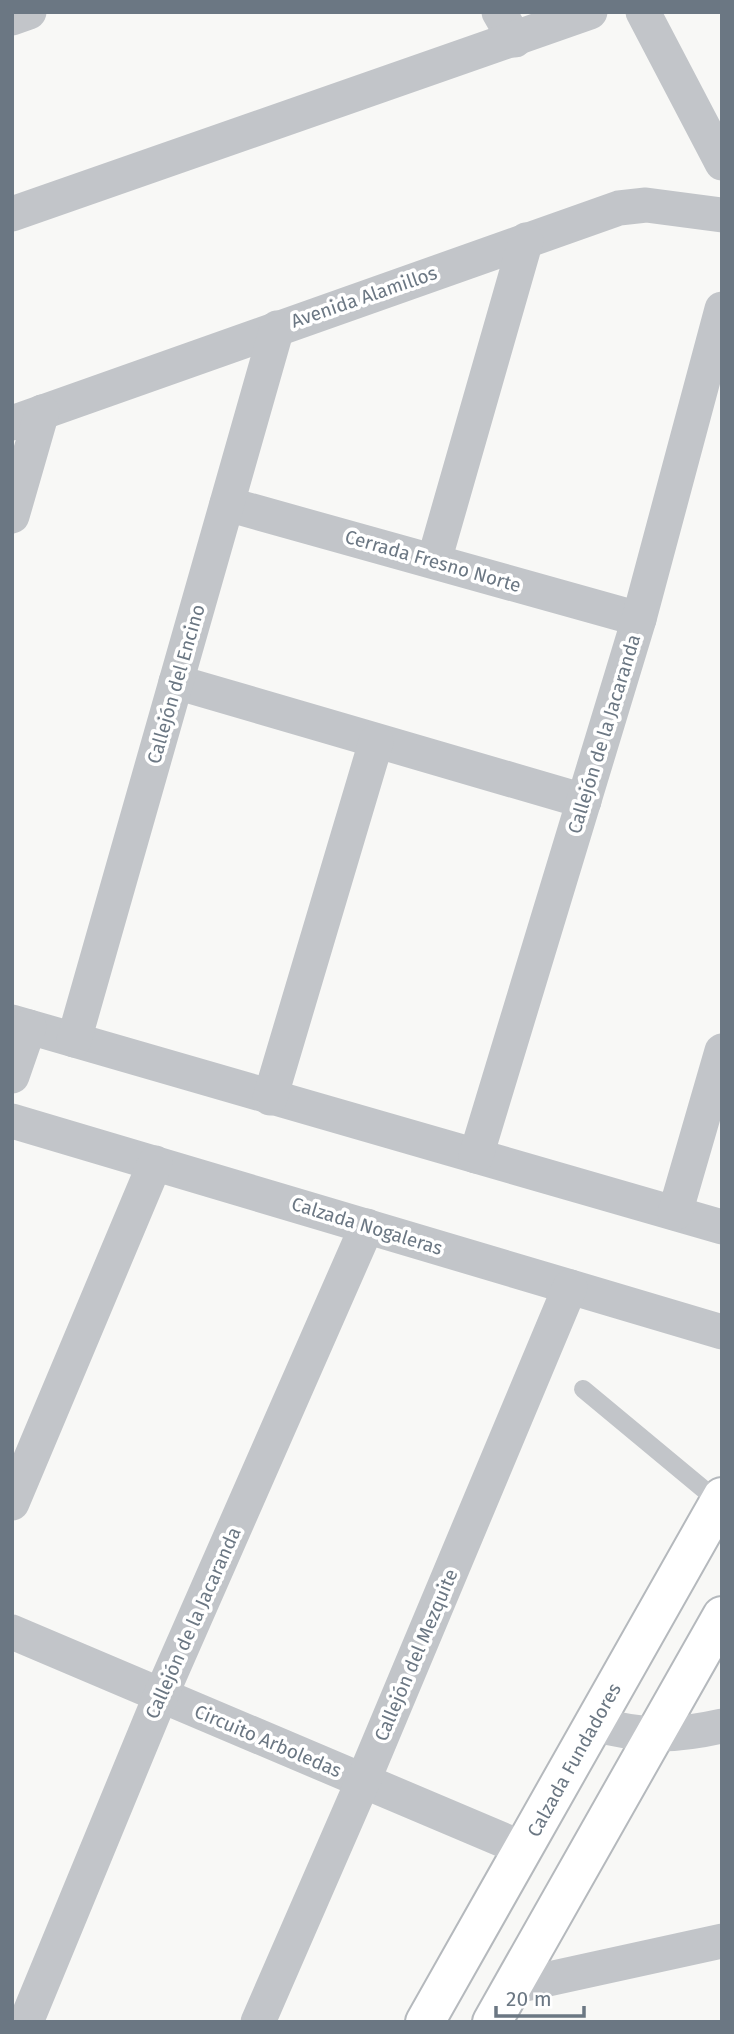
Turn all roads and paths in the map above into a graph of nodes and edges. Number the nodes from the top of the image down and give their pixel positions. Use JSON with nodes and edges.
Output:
{"nodes":[{"id":1,"x":29,"y":12,"type":"edge"},
{"id":2,"x":590,"y":12,"type":"edge"},
{"id":3,"x":643,"y":12,"type":"edge"},
{"id":4,"x":12,"y":18,"type":"edge"},
{"id":5,"x":507,"y":26,"type":"edge"},
{"id":6,"x":722,"y":163,"type":"edge"},
{"id":7,"x":12,"y":214,"type":"edge"},
{"id":8,"x":722,"y":215,"type":"edge"},
{"id":9,"x":526,"y":240,"type":"junction"},
{"id":10,"x":722,"y":309,"type":"edge"},
{"id":11,"x":277,"y":328,"type":"junction"},
{"id":12,"x":27,"y":418,"type":"edge"},
{"id":13,"x":227,"y":504,"type":"junction"},
{"id":14,"x":12,"y":516,"type":"edge"},
{"id":15,"x":434,"y":561,"type":"junction"},
{"id":16,"x":639,"y":619,"type":"junction"},
{"id":17,"x":176,"y":682,"type":"junction"},
{"id":18,"x":376,"y":742,"type":"junction"},
{"id":19,"x":584,"y":801,"type":"junction"},
{"id":20,"x":20,"y":1024,"type":"edge"},
{"id":21,"x":74,"y":1040,"type":"junction"},
{"id":22,"x":722,"y":1051,"type":"edge"},
{"id":23,"x":12,"y":1076,"type":"edge"},
{"id":24,"x":270,"y":1098,"type":"junction"},
{"id":25,"x":12,"y":1121,"type":"edge"},
{"id":26,"x":476,"y":1156,"type":"junction"},
{"id":27,"x":155,"y":1163,"type":"junction"},
{"id":28,"x":675,"y":1213,"type":"junction"},
{"id":29,"x":367,"y":1226,"type":"junction"},
{"id":30,"x":722,"y":1227,"type":"edge"},
{"id":31,"x":570,"y":1287,"type":"junction"},
{"id":32,"x":722,"y":1332,"type":"edge"},
{"id":33,"x":583,"y":1390,"type":"dead end"},
{"id":34,"x":13,"y":1496,"type":"edge"},
{"id":35,"x":720,"y":1500,"type":"edge"},
{"id":36,"x":722,"y":1616,"type":"edge"},
{"id":37,"x":12,"y":1632,"type":"edge"},
{"id":38,"x":161,"y":1695,"type":"junction"},
{"id":39,"x":594,"y":1724,"type":"junction"},
{"id":40,"x":722,"y":1726,"type":"edge"},
{"id":41,"x":656,"y":1736,"type":"junction"},
{"id":42,"x":363,"y":1781,"type":"junction"},
{"id":43,"x":524,"y":1849,"type":"junction"},
{"id":44,"x":722,"y":1941,"type":"edge"},
{"id":45,"x":512,"y":1987,"type":"junction"},
{"id":46,"x":26,"y":2022,"type":"edge"},
{"id":47,"x":258,"y":2022,"type":"edge"},
{"id":48,"x":425,"y":2022,"type":"edge"},
{"id":49,"x":492,"y":2022,"type":"edge"}],
"edges":[{"from":1,"to":4,"type":"street"},
{"from":2,"to":5,"type":"street"},
{"from":3,"to":6,"type":"street"},
{"from":5,"to":7,"type":"street"},
{"from":8,"to":9,"type":"street","name":"Avenida Alamillos"},
{"from":9,"to":11,"type":"street","name":"Avenida Alamillos"},
{"from":9,"to":15,"type":"street"},
{"from":10,"to":16,"type":"street","name":"Callejón de la Jacaranda"},
{"from":11,"to":12,"type":"street","name":"Avenida Alamillos"},
{"from":11,"to":13,"type":"street","name":"Callejón del Encino"},
{"from":12,"to":14,"type":"street"},
{"from":13,"to":15,"type":"street","name":"Cerrada Fresno Norte"},
{"from":13,"to":17,"type":"street","name":"Callejón del Encino"},
{"from":15,"to":16,"type":"street","name":"Cerrada Fresno Norte"},
{"from":16,"to":19,"type":"street","name":"Callejón de la Jacaranda"},
{"from":17,"to":18,"type":"street"},
{"from":17,"to":21,"type":"street","name":"Callejón del Encino"},
{"from":18,"to":19,"type":"street"},
{"from":18,"to":24,"type":"street"},
{"from":19,"to":26,"type":"street","name":"Callejón de la Jacaranda"},
{"from":20,"to":21,"type":"street"},
{"from":20,"to":23,"type":"street"},
{"from":21,"to":24,"type":"street"},
{"from":22,"to":28,"type":"street"},
{"from":24,"to":26,"type":"street"},
{"from":25,"to":27,"type":"street","name":"Calzada Nogaleras"},
{"from":26,"to":28,"type":"street"},
{"from":27,"to":29,"type":"street","name":"Calzada Nogaleras"},
{"from":27,"to":34,"type":"street"},
{"from":28,"to":30,"type":"street"},
{"from":29,"to":31,"type":"street","name":"Calzada Nogaleras"},
{"from":29,"to":38,"type":"street","name":"Callejón de la Jacaranda"},
{"from":31,"to":32,"type":"street","name":"Calzada Nogaleras"},
{"from":31,"to":42,"type":"street","name":"Callejón del Mezquite"},
{"from":33,"to":35,"type":"lane"},
{"from":35,"to":39,"type":"main road","name":"Calzada Fundadores"},
{"from":36,"to":41,"type":"main road"},
{"from":37,"to":38,"type":"street","name":"Circuito Arboledas"},
{"from":38,"to":42,"type":"street","name":"Circuito Arboledas"},
{"from":38,"to":46,"type":"street","name":"Callejón de la Jacaranda"},
{"from":39,"to":41,"type":"street"},
{"from":39,"to":43,"type":"main road","name":"Calzada Fundadores"},
{"from":40,"to":41,"type":"street"},
{"from":41,"to":45,"type":"main road"},
{"from":42,"to":43,"type":"street","name":"Circuito Arboledas"},
{"from":42,"to":47,"type":"street","name":"Callejón del Mezquite"},
{"from":43,"to":48,"type":"main road","name":"Calzada Fundadores"},
{"from":44,"to":45,"type":"street"},
{"from":45,"to":49,"type":"main road"}]}
